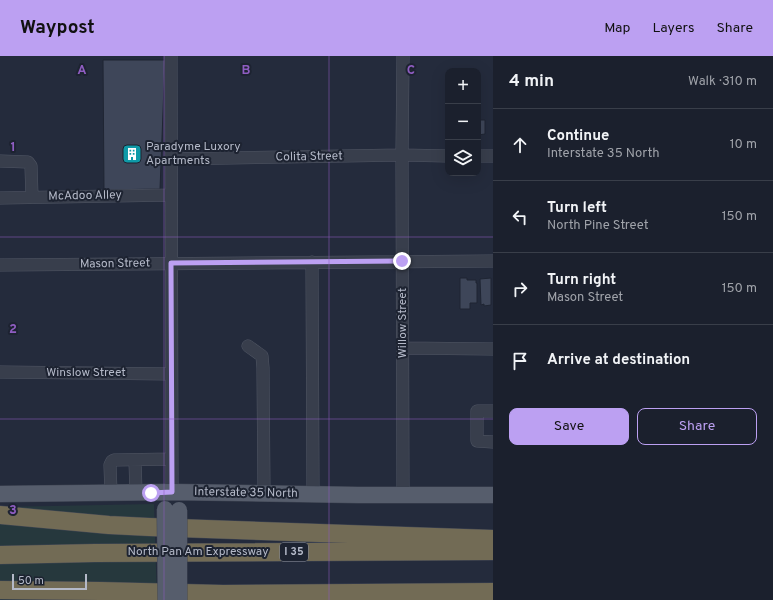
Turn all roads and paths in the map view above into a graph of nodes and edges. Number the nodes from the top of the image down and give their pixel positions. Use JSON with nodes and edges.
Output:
{"nodes":[{"id":1,"x":171,"y":56,"type":"edge"},
{"id":2,"x":403,"y":56,"type":"edge"},
{"id":3,"x":402,"y":155,"type":"junction"},
{"id":4,"x":445,"y":156,"type":"edge"},
{"id":5,"x":481,"y":156,"type":"edge"},
{"id":6,"x":493,"y":156,"type":"edge"},
{"id":7,"x":171,"y":159,"type":"junction"},
{"id":8,"x":0,"y":161,"type":"edge"},
{"id":9,"x":171,"y":195,"type":"junction"},
{"id":10,"x":0,"y":198,"type":"edge"},
{"id":11,"x":32,"y":198,"type":"junction"},
{"id":12,"x":402,"y":261,"type":"junction"},
{"id":13,"x":493,"y":261,"type":"edge"},
{"id":14,"x":312,"y":262,"type":"junction"},
{"id":15,"x":171,"y":263,"type":"junction"},
{"id":16,"x":0,"y":265,"type":"edge"},
{"id":17,"x":248,"y":346,"type":"dead end"},
{"id":18,"x":403,"y":348,"type":"junction"},
{"id":19,"x":493,"y":348,"type":"edge"},
{"id":20,"x":0,"y":372,"type":"edge"},
{"id":21,"x":171,"y":374,"type":"junction"},
{"id":22,"x":493,"y":411,"type":"edge"},
{"id":23,"x":493,"y":442,"type":"edge"},
{"id":24,"x":172,"y":458,"type":"junction"},
{"id":25,"x":136,"y":460,"type":"junction"},
{"id":26,"x":172,"y":492,"type":"junction"},
{"id":27,"x":111,"y":493,"type":"junction"},
{"id":28,"x":136,"y":493,"type":"junction"},
{"id":29,"x":0,"y":494,"type":"edge"},
{"id":30,"x":264,"y":494,"type":"junction"},
{"id":31,"x":313,"y":494,"type":"junction"},
{"id":32,"x":403,"y":494,"type":"junction"},
{"id":33,"x":493,"y":494,"type":"edge"},
{"id":34,"x":172,"y":509,"type":"junction"},
{"id":35,"x":0,"y":515,"type":"edge"},
{"id":36,"x":493,"y":539,"type":"edge"},
{"id":37,"x":0,"y":544,"type":"edge"},
{"id":38,"x":493,"y":551,"type":"edge"},
{"id":39,"x":95,"y":553,"type":"junction"},
{"id":40,"x":0,"y":555,"type":"edge"},
{"id":41,"x":0,"y":590,"type":"edge"},
{"id":42,"x":493,"y":592,"type":"edge"},
{"id":43,"x":223,"y":594,"type":"junction"},
{"id":44,"x":109,"y":600,"type":"edge"},
{"id":45,"x":166,"y":600,"type":"edge"},
{"id":46,"x":179,"y":600,"type":"edge"}],
"edges":[{"from":1,"to":7,"type":"street"},
{"from":2,"to":3,"type":"street","name":"Willow Street"},
{"from":3,"to":4,"type":"street","name":"Colita Street"},
{"from":3,"to":7,"type":"street","name":"Colita Street"},
{"from":3,"to":12,"type":"street","name":"Willow Street"},
{"from":5,"to":6,"type":"street"},
{"from":7,"to":9,"type":"street"},
{"from":8,"to":11,"type":"street"},
{"from":9,"to":11,"type":"street","name":"McAdoo Alley"},
{"from":9,"to":15,"type":"street"},
{"from":10,"to":11,"type":"street","name":"McAdoo Alley"},
{"from":12,"to":13,"type":"street","name":"Mason Street"},
{"from":12,"to":14,"type":"street","name":"Mason Street"},
{"from":12,"to":18,"type":"street","name":"Willow Street"},
{"from":14,"to":15,"type":"street","name":"Mason Street"},
{"from":14,"to":31,"type":"street"},
{"from":15,"to":16,"type":"street","name":"Mason Street"},
{"from":15,"to":21,"type":"street"},
{"from":17,"to":30,"type":"street"},
{"from":18,"to":19,"type":"street"},
{"from":18,"to":32,"type":"street","name":"Willow Street"},
{"from":20,"to":21,"type":"street","name":"Winslow Street"},
{"from":21,"to":24,"type":"street"},
{"from":22,"to":23,"type":"street"},
{"from":24,"to":25,"type":"street"},
{"from":24,"to":26,"type":"street"},
{"from":25,"to":27,"type":"street"},
{"from":25,"to":28,"type":"street"},
{"from":26,"to":28,"type":"main road","name":"Interstate 35 North"},
{"from":26,"to":30,"type":"main road","name":"Interstate 35 North"},
{"from":26,"to":34,"type":"main road"},
{"from":27,"to":28,"type":"main road","name":"Interstate 35 North"},
{"from":27,"to":29,"type":"main road","name":"Interstate 35 North"},
{"from":30,"to":31,"type":"main road","name":"Interstate 35 North"},
{"from":31,"to":32,"type":"main road","name":"Interstate 35 North"},
{"from":32,"to":33,"type":"main road","name":"Interstate 35 North"},
{"from":34,"to":45,"type":"main road","bridge":true},
{"from":34,"to":46,"type":"main road","bridge":true},
{"from":35,"to":36,"type":"highway"},
{"from":37,"to":39,"type":"highway"},
{"from":38,"to":39,"type":"highway","name":"North Pan Am Expressway","number":"I 35"},
{"from":39,"to":40,"type":"highway","name":"North Pan Am Expressway","number":"I 35"},
{"from":41,"to":43,"type":"highway"},
{"from":42,"to":43,"type":"highway"},
{"from":43,"to":44,"type":"highway"}]}
